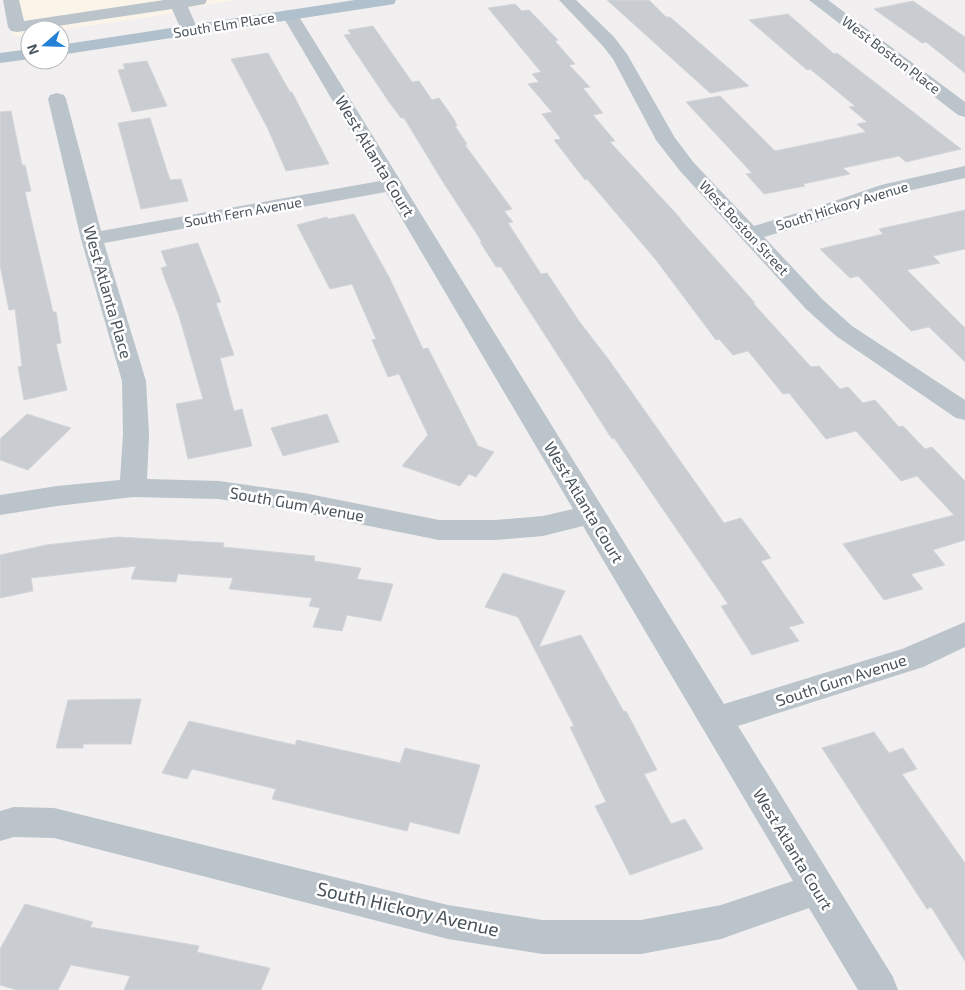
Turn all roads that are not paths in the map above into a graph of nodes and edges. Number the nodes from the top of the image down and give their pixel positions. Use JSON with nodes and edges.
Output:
{"nodes":[{"id":1,"x":11,"y":0,"type":"edge"},
{"id":2,"x":199,"y":0,"type":"edge"},
{"id":3,"x":388,"y":0,"type":"edge"},
{"id":4,"x":567,"y":0,"type":"edge"},
{"id":5,"x":816,"y":0,"type":"edge"},
{"id":6,"x":177,"y":2,"type":"edge"},
{"id":7,"x":363,"y":2,"type":"edge"},
{"id":8,"x":290,"y":15,"type":"junction"},
{"id":9,"x":8,"y":28,"type":"edge"},
{"id":10,"x":189,"y":30,"type":"junction"},
{"id":11,"x":70,"y":48,"type":"edge"},
{"id":12,"x":20,"y":55,"type":"edge"},
{"id":13,"x":0,"y":58,"type":"edge"},
{"id":14,"x":57,"y":99,"type":"dead end"},
{"id":15,"x":965,"y":111,"type":"edge"},
{"id":16,"x":965,"y":172,"type":"edge"},
{"id":17,"x":393,"y":185,"type":"junction"},
{"id":18,"x":749,"y":234,"type":"junction"},
{"id":19,"x":92,"y":239,"type":"junction"},
{"id":20,"x":965,"y":412,"type":"edge"},
{"id":21,"x":133,"y":488,"type":"junction"},
{"id":22,"x":0,"y":505,"type":"edge"},
{"id":23,"x":592,"y":514,"type":"junction"},
{"id":24,"x":965,"y":634,"type":"edge"},
{"id":25,"x":715,"y":720,"type":"junction"},
{"id":26,"x":0,"y":826,"type":"edge"},
{"id":27,"x":817,"y":889,"type":"junction"},
{"id":28,"x":879,"y":990,"type":"edge"}],
"edges":[{"from":1,"to":9,"type":"street"},
{"from":2,"to":6,"type":"street"},
{"from":3,"to":7,"type":"main road","name":"South Elm Place"},
{"from":4,"to":18,"type":"street","name":"West Boston Street"},
{"from":5,"to":15,"type":"street","name":"West Boston Place"},
{"from":6,"to":9,"type":"street"},
{"from":6,"to":10,"type":"street"},
{"from":7,"to":8,"type":"main road","name":"South Elm Place"},
{"from":8,"to":10,"type":"main road","name":"South Elm Place"},
{"from":8,"to":17,"type":"street","name":"West Atlanta Court"},
{"from":10,"to":11,"type":"main road","name":"South Elm Place"},
{"from":12,"to":13,"type":"main road"},
{"from":14,"to":19,"type":"street","name":"West Atlanta Place"},
{"from":16,"to":18,"type":"street","name":"South Hickory Avenue"},
{"from":17,"to":19,"type":"street","name":"South Fern Avenue"},
{"from":17,"to":23,"type":"street","name":"West Atlanta Court"},
{"from":18,"to":20,"type":"street","name":"West Boston Street"},
{"from":19,"to":21,"type":"street","name":"West Atlanta Place"},
{"from":21,"to":22,"type":"street","name":"South Gum Avenue"},
{"from":21,"to":23,"type":"street","name":"South Gum Avenue"},
{"from":23,"to":25,"type":"street","name":"West Atlanta Court"},
{"from":24,"to":25,"type":"street","name":"South Gum Avenue"},
{"from":25,"to":27,"type":"street","name":"West Atlanta Court"},
{"from":26,"to":27,"type":"street","name":"South Hickory Avenue"},
{"from":27,"to":28,"type":"street","name":"West Atlanta Court"}]}
